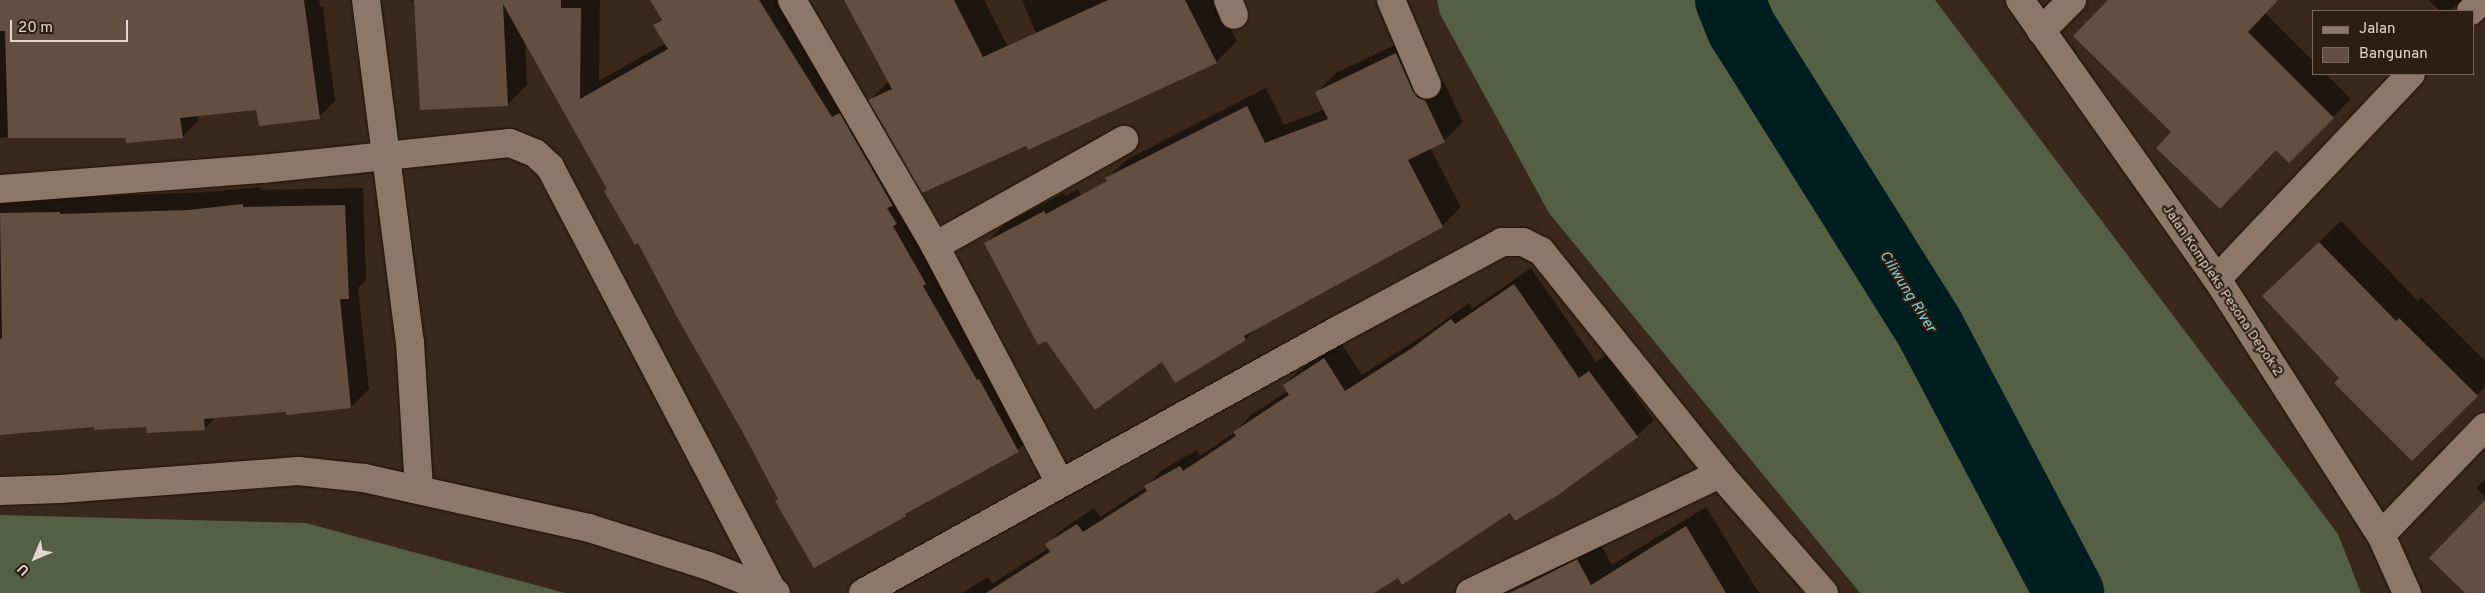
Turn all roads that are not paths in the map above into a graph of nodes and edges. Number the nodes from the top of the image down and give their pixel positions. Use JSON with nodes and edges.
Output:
{"nodes":[{"id":1,"x":366,"y":0,"type":"edge"},
{"id":2,"x":792,"y":0,"type":"edge"},
{"id":3,"x":1391,"y":0,"type":"edge"},
{"id":4,"x":2020,"y":0,"type":"edge"},
{"id":5,"x":2072,"y":0,"type":"edge"},
{"id":6,"x":2481,"y":0,"type":"edge"},
{"id":7,"x":2472,"y":10,"type":"edge"},
{"id":8,"x":2041,"y":31,"type":"junction"},
{"id":9,"x":2410,"y":75,"type":"edge"},
{"id":10,"x":1427,"y":85,"type":"dead end"},
{"id":11,"x":1124,"y":140,"type":"dead end"},
{"id":12,"x":386,"y":157,"type":"junction"},
{"id":13,"x":0,"y":188,"type":"edge"},
{"id":14,"x":935,"y":246,"type":"junction"},
{"id":15,"x":2217,"y":279,"type":"junction"},
{"id":16,"x":2485,"y":427,"type":"edge"},
{"id":17,"x":1720,"y":474,"type":"junction"},
{"id":18,"x":1060,"y":483,"type":"junction"},
{"id":19,"x":419,"y":489,"type":"junction"},
{"id":20,"x":0,"y":491,"type":"edge"},
{"id":21,"x":2381,"y":535,"type":"junction"},
{"id":22,"x":775,"y":592,"type":"edge"},
{"id":23,"x":863,"y":593,"type":"edge"},
{"id":24,"x":1470,"y":593,"type":"edge"},
{"id":25,"x":1824,"y":593,"type":"edge"},
{"id":26,"x":2407,"y":593,"type":"edge"}],
"edges":[{"from":1,"to":12,"type":"street"},
{"from":2,"to":14,"type":"street"},
{"from":3,"to":10,"type":"street"},
{"from":4,"to":8,"type":"street","name":"Jalan Kompleks Pesona Depok 2"},
{"from":5,"to":8,"type":"street"},
{"from":6,"to":7,"type":"street"},
{"from":8,"to":15,"type":"street","name":"Jalan Kompleks Pesona Depok 2"},
{"from":9,"to":15,"type":"street"},
{"from":11,"to":14,"type":"street"},
{"from":12,"to":13,"type":"street"},
{"from":12,"to":19,"type":"street"},
{"from":12,"to":22,"type":"street"},
{"from":14,"to":18,"type":"street"},
{"from":15,"to":21,"type":"street","name":"Jalan Kompleks Pesona Depok 2"},
{"from":16,"to":21,"type":"street"},
{"from":17,"to":18,"type":"street"},
{"from":17,"to":24,"type":"street"},
{"from":17,"to":25,"type":"street"},
{"from":18,"to":23,"type":"street"},
{"from":19,"to":20,"type":"street"},
{"from":19,"to":22,"type":"street"},
{"from":21,"to":26,"type":"street","name":"Jalan Kompleks Pesona Depok 2"}]}
